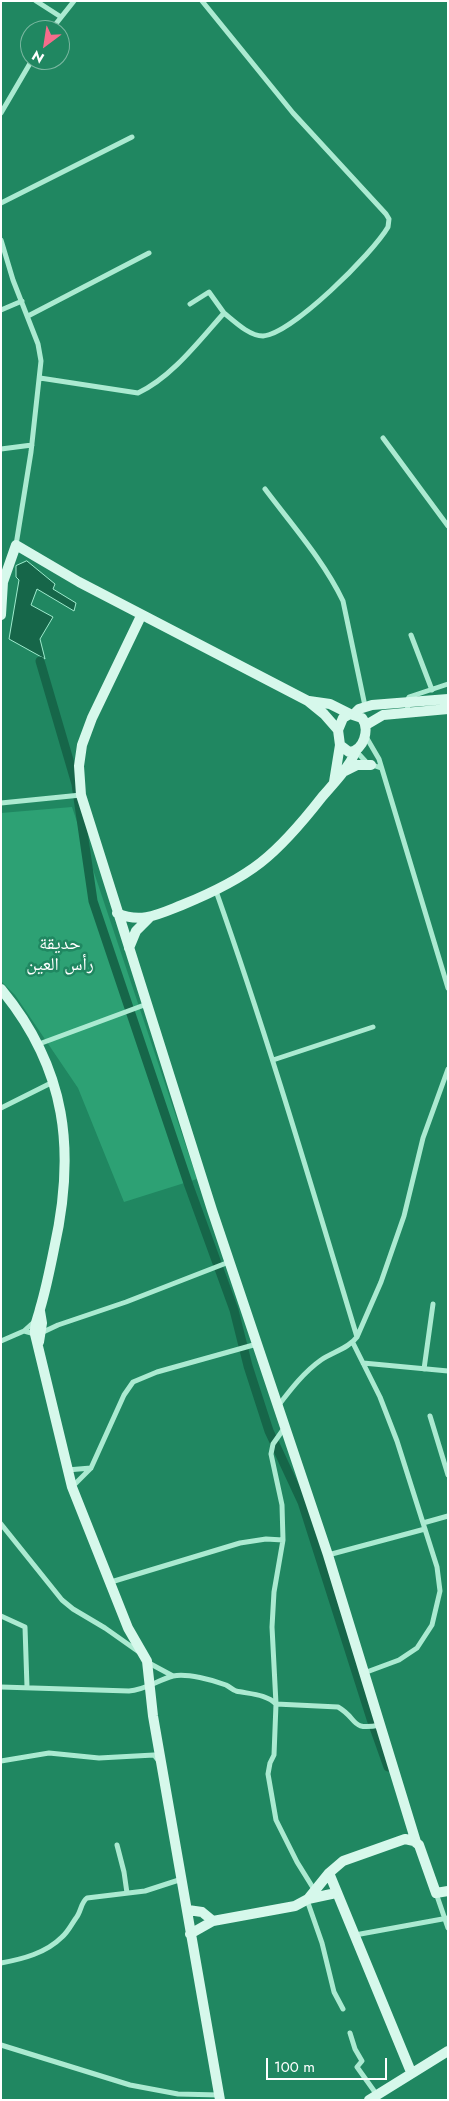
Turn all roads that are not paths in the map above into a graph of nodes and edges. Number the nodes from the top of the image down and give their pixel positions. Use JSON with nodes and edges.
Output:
{"nodes":[{"id":1,"x":36,"y":1,"type":"edge"},
{"id":2,"x":74,"y":1,"type":"edge"},
{"id":3,"x":202,"y":1,"type":"edge"},
{"id":4,"x":61,"y":17,"type":"junction"},
{"id":5,"x":59,"y":20,"type":"edge"},
{"id":6,"x":26,"y":70,"type":"edge"},
{"id":7,"x":1,"y":113,"type":"edge"},
{"id":8,"x":132,"y":137,"type":"dead end"},
{"id":9,"x":1,"y":203,"type":"edge"},
{"id":10,"x":1,"y":240,"type":"edge"},
{"id":11,"x":149,"y":253,"type":"dead end"},
{"id":12,"x":22,"y":301,"type":"junction"},
{"id":13,"x":190,"y":304,"type":"dead end"},
{"id":14,"x":1,"y":310,"type":"edge"},
{"id":15,"x":224,"y":313,"type":"junction"},
{"id":16,"x":28,"y":316,"type":"junction"},
{"id":17,"x":40,"y":378,"type":"junction"},
{"id":18,"x":383,"y":438,"type":"dead end"},
{"id":19,"x":32,"y":446,"type":"junction"},
{"id":20,"x":1,"y":449,"type":"edge"},
{"id":21,"x":265,"y":489,"type":"dead end"},
{"id":22,"x":448,"y":526,"type":"edge"},
{"id":23,"x":16,"y":545,"type":"junction"},
{"id":24,"x":2,"y":583,"type":"edge"},
{"id":25,"x":1,"y":615,"type":"edge"},
{"id":26,"x":141,"y":616,"type":"junction"},
{"id":27,"x":411,"y":635,"type":"dead end"},
{"id":28,"x":448,"y":684,"type":"edge"},
{"id":29,"x":432,"y":690,"type":"junction"},
{"id":30,"x":448,"y":699,"type":"edge"},
{"id":31,"x":308,"y":701,"type":"junction"},
{"id":32,"x":407,"y":701,"type":"junction"},
{"id":33,"x":365,"y":706,"type":"junction"},
{"id":34,"x":448,"y":709,"type":"edge"},
{"id":35,"x":408,"y":712,"type":"junction"},
{"id":36,"x":352,"y":714,"type":"junction"},
{"id":37,"x":338,"y":730,"type":"junction"},
{"id":38,"x":365,"y":730,"type":"junction"},
{"id":39,"x":340,"y":745,"type":"junction"},
{"id":40,"x":356,"y":751,"type":"junction"},
{"id":41,"x":376,"y":767,"type":"junction"},
{"id":42,"x":344,"y":771,"type":"junction"},
{"id":43,"x":334,"y":783,"type":"junction"},
{"id":44,"x":81,"y":795,"type":"junction"},
{"id":45,"x":1,"y":803,"type":"edge"},
{"id":46,"x":216,"y":891,"type":"junction"},
{"id":47,"x":117,"y":913,"type":"junction"},
{"id":48,"x":149,"y":918,"type":"junction"},
{"id":49,"x":129,"y":948,"type":"junction"},
{"id":50,"x":448,"y":988,"type":"edge"},
{"id":51,"x":1,"y":989,"type":"edge"},
{"id":52,"x":143,"y":1006,"type":"junction"},
{"id":53,"x":373,"y":1027,"type":"dead end"},
{"id":54,"x":38,"y":1044,"type":"junction"},
{"id":55,"x":273,"y":1060,"type":"junction"},
{"id":56,"x":448,"y":1069,"type":"edge"},
{"id":57,"x":54,"y":1081,"type":"junction"},
{"id":58,"x":1,"y":1108,"type":"edge"},
{"id":59,"x":225,"y":1264,"type":"junction"},
{"id":60,"x":433,"y":1304,"type":"dead end"},
{"id":61,"x":40,"y":1317,"type":"junction"},
{"id":62,"x":58,"y":1325,"type":"junction"},
{"id":63,"x":24,"y":1331,"type":"junction"},
{"id":64,"x":38,"y":1337,"type":"junction"},
{"id":65,"x":357,"y":1337,"type":"junction"},
{"id":66,"x":1,"y":1341,"type":"edge"},
{"id":67,"x":353,"y":1343,"type":"junction"},
{"id":68,"x":258,"y":1344,"type":"junction"},
{"id":69,"x":363,"y":1363,"type":"junction"},
{"id":70,"x":424,"y":1369,"type":"junction"},
{"id":71,"x":448,"y":1371,"type":"edge"},
{"id":72,"x":278,"y":1406,"type":"junction"},
{"id":73,"x":430,"y":1416,"type":"dead end"},
{"id":74,"x":285,"y":1427,"type":"junction"},
{"id":75,"x":91,"y":1468,"type":"junction"},
{"id":76,"x":67,"y":1470,"type":"junction"},
{"id":77,"x":448,"y":1475,"type":"edge"},
{"id":78,"x":72,"y":1487,"type":"junction"},
{"id":79,"x":448,"y":1516,"type":"edge"},
{"id":80,"x":1,"y":1524,"type":"edge"},
{"id":81,"x":424,"y":1526,"type":"junction"},
{"id":82,"x":283,"y":1540,"type":"junction"},
{"id":83,"x":328,"y":1555,"type":"junction"},
{"id":84,"x":111,"y":1582,"type":"junction"},
{"id":85,"x":1,"y":1616,"type":"edge"},
{"id":86,"x":146,"y":1659,"type":"junction"},
{"id":87,"x":363,"y":1673,"type":"junction"},
{"id":88,"x":173,"y":1676,"type":"junction"},
{"id":89,"x":150,"y":1686,"type":"junction"},
{"id":90,"x":1,"y":1687,"type":"edge"},
{"id":91,"x":27,"y":1687,"type":"junction"},
{"id":92,"x":276,"y":1704,"type":"junction"},
{"id":93,"x":377,"y":1725,"type":"junction"},
{"id":94,"x":1,"y":1761,"type":"edge"},
{"id":95,"x":163,"y":1766,"type":"junction"},
{"id":96,"x":416,"y":1842,"type":"junction"},
{"id":97,"x":118,"y":1845,"type":"dead end"},
{"id":98,"x":329,"y":1873,"type":"junction"},
{"id":99,"x":182,"y":1878,"type":"junction"},
{"id":100,"x":448,"y":1891,"type":"edge"},
{"id":101,"x":127,"y":1893,"type":"junction"},
{"id":102,"x":436,"y":1893,"type":"junction"},
{"id":103,"x":336,"y":1894,"type":"junction"},
{"id":104,"x":310,"y":1897,"type":"junction"},
{"id":105,"x":188,"y":1910,"type":"junction"},
{"id":106,"x":446,"y":1919,"type":"edge"},
{"id":107,"x":213,"y":1920,"type":"junction"},
{"id":108,"x":448,"y":1928,"type":"edge"},
{"id":109,"x":190,"y":1934,"type":"junction"},
{"id":110,"x":354,"y":1936,"type":"junction"},
{"id":111,"x":1,"y":1963,"type":"edge"},
{"id":112,"x":343,"y":2009,"type":"dead end"},
{"id":113,"x":350,"y":2033,"type":"dead end"},
{"id":114,"x":1,"y":2044,"type":"edge"},
{"id":115,"x":448,"y":2051,"type":"edge"},
{"id":116,"x":411,"y":2072,"type":"junction"},
{"id":117,"x":219,"y":2097,"type":"edge"},
{"id":118,"x":373,"y":2097,"type":"edge"}],
"edges":[{"from":1,"to":4,"type":"street"},
{"from":2,"to":4,"type":"street"},
{"from":3,"to":15,"type":"street"},
{"from":4,"to":5,"type":"street"},
{"from":6,"to":7,"type":"street"},
{"from":8,"to":9,"type":"street"},
{"from":10,"to":12,"type":"street"},
{"from":11,"to":16,"type":"street"},
{"from":12,"to":14,"type":"street"},
{"from":12,"to":16,"type":"street"},
{"from":13,"to":15,"type":"street"},
{"from":15,"to":17,"type":"street"},
{"from":16,"to":17,"type":"street"},
{"from":17,"to":19,"type":"street"},
{"from":18,"to":22,"type":"street"},
{"from":19,"to":20,"type":"street"},
{"from":19,"to":23,"type":"street"},
{"from":21,"to":33,"type":"street"},
{"from":23,"to":24,"type":"street"},
{"from":23,"to":26,"type":"street"},
{"from":24,"to":25,"type":"street"},
{"from":26,"to":31,"type":"street"},
{"from":26,"to":44,"type":"street"},
{"from":27,"to":29,"type":"street"},
{"from":28,"to":29,"type":"street"},
{"from":29,"to":32,"type":"street"},
{"from":30,"to":32,"type":"street"},
{"from":31,"to":36,"type":"street"},
{"from":31,"to":37,"type":"street"},
{"from":32,"to":33,"type":"street"},
{"from":32,"to":35,"type":"street"},
{"from":33,"to":36,"type":"street"},
{"from":34,"to":35,"type":"street"},
{"from":35,"to":38,"type":"street"},
{"from":36,"to":37,"type":"street"},
{"from":36,"to":38,"type":"street"},
{"from":37,"to":39,"type":"street"},
{"from":38,"to":40,"type":"street"},
{"from":38,"to":41,"type":"street"},
{"from":39,"to":40,"type":"street"},
{"from":39,"to":43,"type":"street"},
{"from":40,"to":41,"type":"street"},
{"from":40,"to":42,"type":"street"},
{"from":41,"to":42,"type":"street"},
{"from":41,"to":50,"type":"street"},
{"from":42,"to":43,"type":"street"},
{"from":43,"to":46,"type":"street"},
{"from":44,"to":45,"type":"street"},
{"from":44,"to":47,"type":"street"},
{"from":46,"to":48,"type":"street"},
{"from":46,"to":55,"type":"street"},
{"from":47,"to":48,"type":"street"},
{"from":47,"to":49,"type":"street"},
{"from":48,"to":49,"type":"street"},
{"from":49,"to":52,"type":"street"},
{"from":51,"to":54,"type":"street"},
{"from":52,"to":54,"type":"street"},
{"from":52,"to":59,"type":"street"},
{"from":53,"to":55,"type":"street"},
{"from":54,"to":57,"type":"street"},
{"from":55,"to":65,"type":"street"},
{"from":56,"to":65,"type":"street"},
{"from":57,"to":58,"type":"street"},
{"from":57,"to":61,"type":"street"},
{"from":59,"to":62,"type":"street"},
{"from":59,"to":68,"type":"street"},
{"from":60,"to":70,"type":"street"},
{"from":61,"to":62,"type":"street"},
{"from":61,"to":63,"type":"street"},
{"from":61,"to":64,"type":"street"},
{"from":62,"to":64,"type":"street"},
{"from":63,"to":64,"type":"street"},
{"from":63,"to":66,"type":"street"},
{"from":64,"to":76,"type":"street"},
{"from":65,"to":67,"type":"street"},
{"from":67,"to":69,"type":"street"},
{"from":67,"to":72,"type":"street"},
{"from":68,"to":72,"type":"street"},
{"from":68,"to":75,"type":"street"},
{"from":69,"to":70,"type":"street"},
{"from":69,"to":81,"type":"street"},
{"from":70,"to":71,"type":"street"},
{"from":72,"to":74,"type":"street"},
{"from":73,"to":77,"type":"street"},
{"from":74,"to":82,"type":"street"},
{"from":74,"to":83,"type":"street"},
{"from":75,"to":76,"type":"street"},
{"from":75,"to":78,"type":"street"},
{"from":76,"to":78,"type":"street"},
{"from":78,"to":84,"type":"street"},
{"from":79,"to":81,"type":"street"},
{"from":80,"to":86,"type":"street"},
{"from":81,"to":83,"type":"street"},
{"from":81,"to":87,"type":"street"},
{"from":82,"to":84,"type":"street"},
{"from":82,"to":92,"type":"street"},
{"from":83,"to":87,"type":"street"},
{"from":84,"to":86,"type":"street"},
{"from":85,"to":91,"type":"street"},
{"from":86,"to":88,"type":"street"},
{"from":86,"to":89,"type":"street"},
{"from":87,"to":93,"type":"street"},
{"from":88,"to":89,"type":"street"},
{"from":88,"to":92,"type":"street"},
{"from":89,"to":91,"type":"street"},
{"from":89,"to":95,"type":"street"},
{"from":90,"to":91,"type":"street"},
{"from":92,"to":93,"type":"street"},
{"from":92,"to":104,"type":"street"},
{"from":93,"to":96,"type":"street"},
{"from":94,"to":95,"type":"street"},
{"from":95,"to":99,"type":"street"},
{"from":96,"to":98,"type":"street"},
{"from":96,"to":102,"type":"street"},
{"from":97,"to":101,"type":"street"},
{"from":98,"to":103,"type":"street"},
{"from":98,"to":104,"type":"street"},
{"from":99,"to":101,"type":"street"},
{"from":99,"to":105,"type":"street"},
{"from":100,"to":102,"type":"street"},
{"from":101,"to":111,"type":"street"},
{"from":102,"to":106,"type":"street"},
{"from":103,"to":104,"type":"street"},
{"from":103,"to":110,"type":"street"},
{"from":104,"to":107,"type":"street"},
{"from":104,"to":112,"type":"street"},
{"from":105,"to":107,"type":"street"},
{"from":105,"to":109,"type":"street"},
{"from":106,"to":108,"type":"street"},
{"from":106,"to":110,"type":"street"},
{"from":107,"to":109,"type":"street"},
{"from":109,"to":117,"type":"street"},
{"from":110,"to":116,"type":"street"},
{"from":113,"to":118,"type":"street"},
{"from":114,"to":117,"type":"street"},
{"from":115,"to":116,"type":"street"},
{"from":116,"to":118,"type":"street"}]}
